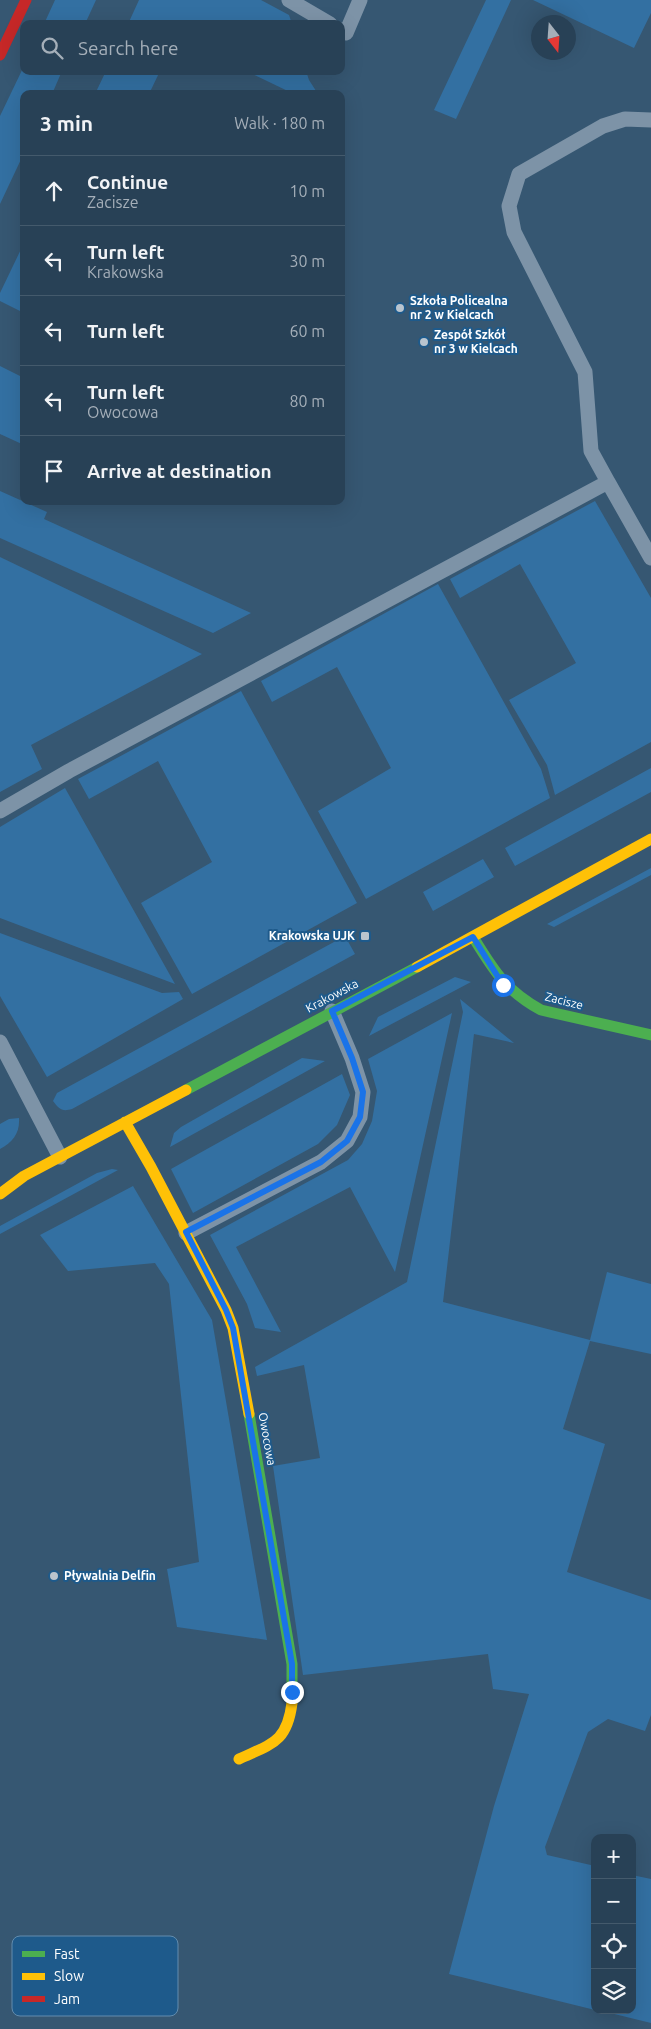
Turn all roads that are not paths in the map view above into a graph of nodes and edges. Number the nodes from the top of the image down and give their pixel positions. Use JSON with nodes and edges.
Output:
{"nodes":[{"id":1,"x":26,"y":0,"type":"edge"},
{"id":2,"x":289,"y":0,"type":"edge"},
{"id":3,"x":360,"y":0,"type":"edge"},
{"id":4,"x":323,"y":20,"type":"edge"},
{"id":5,"x":345,"y":32,"type":"edge"},
{"id":6,"x":0,"y":55,"type":"edge"},
{"id":7,"x":651,"y":120,"type":"edge"},
{"id":8,"x":608,"y":482,"type":"junction"},
{"id":9,"x":651,"y":558,"type":"edge"},
{"id":10,"x":0,"y":811,"type":"edge"},
{"id":11,"x":651,"y":839,"type":"edge"},
{"id":12,"x":473,"y":937,"type":"junction"},
{"id":13,"x":332,"y":1011,"type":"junction"},
{"id":14,"x":651,"y":1035,"type":"edge"},
{"id":15,"x":0,"y":1042,"type":"edge"},
{"id":16,"x":125,"y":1122,"type":"junction"},
{"id":17,"x":60,"y":1157,"type":"junction"},
{"id":18,"x":24,"y":1176,"type":"junction"},
{"id":19,"x":0,"y":1180,"type":"edge"},
{"id":20,"x":0,"y":1194,"type":"edge"},
{"id":21,"x":186,"y":1232,"type":"junction"},
{"id":22,"x":239,"y":1759,"type":"dead end"}],
"edges":[{"from":1,"to":6,"type":"street"},
{"from":2,"to":4,"type":"lane"},
{"from":3,"to":5,"type":"lane"},
{"from":7,"to":8,"type":"lane"},
{"from":8,"to":9,"type":"lane"},
{"from":8,"to":10,"type":"lane"},
{"from":11,"to":12,"type":"street","name":"Krakowska"},
{"from":12,"to":13,"type":"street","name":"Krakowska"},
{"from":12,"to":14,"type":"street","name":"Zacisze"},
{"from":13,"to":16,"type":"street","name":"Krakowska"},
{"from":13,"to":21,"type":"lane"},
{"from":15,"to":17,"type":"lane"},
{"from":16,"to":17,"type":"street","name":"Krakowska"},
{"from":16,"to":21,"type":"street","name":"Owocowa"},
{"from":17,"to":18,"type":"street","name":"Krakowska"},
{"from":18,"to":19,"type":"street","name":"Krakowska"},
{"from":18,"to":20,"type":"street","name":"Krakowska"},
{"from":21,"to":22,"type":"street","name":"Owocowa"}]}
